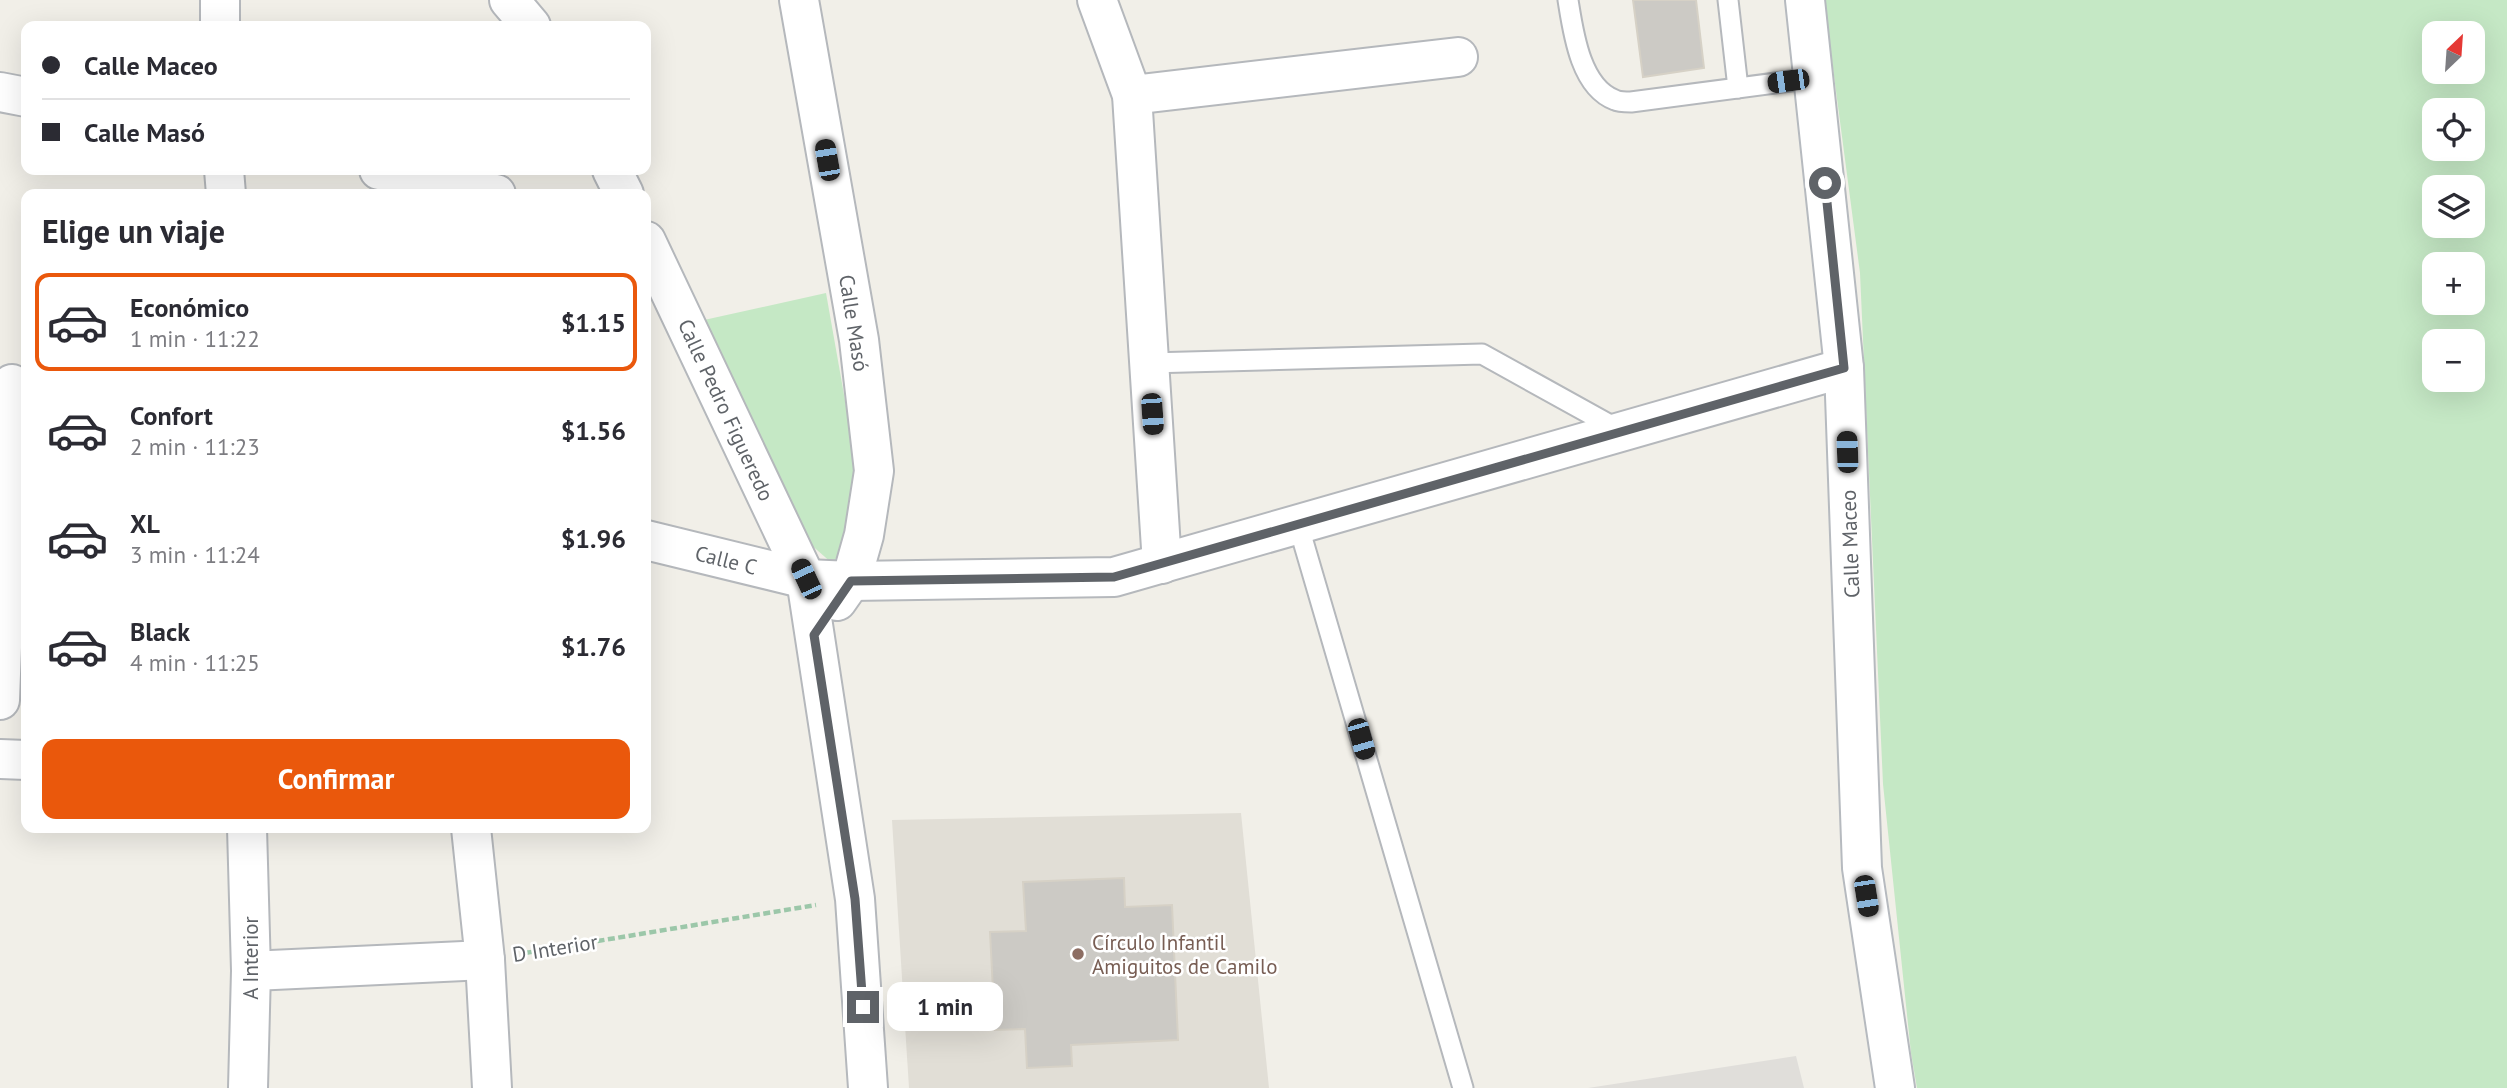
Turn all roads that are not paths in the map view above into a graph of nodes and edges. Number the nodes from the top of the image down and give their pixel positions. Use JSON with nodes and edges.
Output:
{"nodes":[{"id":1,"x":220,"y":0,"type":"edge"},
{"id":2,"x":509,"y":0,"type":"edge"},
{"id":3,"x":799,"y":0,"type":"edge"},
{"id":4,"x":1097,"y":0,"type":"edge"},
{"id":5,"x":1568,"y":0,"type":"edge"},
{"id":6,"x":1728,"y":0,"type":"edge"},
{"id":7,"x":1805,"y":0,"type":"edge"},
{"id":8,"x":220,"y":21,"type":"edge"},
{"id":9,"x":527,"y":21,"type":"edge"},
{"id":10,"x":1458,"y":57,"type":"dead end"},
{"id":11,"x":1814,"y":78,"type":"junction"},
{"id":12,"x":1738,"y":88,"type":"junction"},
{"id":13,"x":0,"y":92,"type":"edge"},
{"id":14,"x":1132,"y":95,"type":"junction"},
{"id":15,"x":21,"y":96,"type":"edge"},
{"id":16,"x":403,"y":175,"type":"edge"},
{"id":17,"x":472,"y":189,"type":"edge"},
{"id":18,"x":651,"y":252,"type":"edge"},
{"id":19,"x":1149,"y":363,"type":"junction"},
{"id":20,"x":1844,"y":368,"type":"junction"},
{"id":21,"x":13,"y":384,"type":"edge"},
{"id":22,"x":1623,"y":432,"type":"junction"},
{"id":23,"x":1298,"y":524,"type":"junction"},
{"id":24,"x":651,"y":541,"type":"edge"},
{"id":25,"x":1161,"y":564,"type":"junction"},
{"id":26,"x":806,"y":579,"type":"junction"},
{"id":27,"x":851,"y":581,"type":"junction"},
{"id":28,"x":814,"y":635,"type":"junction"},
{"id":29,"x":0,"y":700,"type":"edge"},
{"id":30,"x":0,"y":759,"type":"edge"},
{"id":31,"x":21,"y":760,"type":"edge"},
{"id":32,"x":247,"y":833,"type":"edge"},
{"id":33,"x":472,"y":833,"type":"edge"},
{"id":34,"x":485,"y":960,"type":"junction"},
{"id":35,"x":251,"y":971,"type":"junction"},
{"id":36,"x":248,"y":1088,"type":"edge"},
{"id":37,"x":492,"y":1088,"type":"edge"},
{"id":38,"x":868,"y":1088,"type":"edge"},
{"id":39,"x":1463,"y":1088,"type":"edge"},
{"id":40,"x":1895,"y":1088,"type":"edge"}],
"edges":[{"from":1,"to":8,"type":"street"},
{"from":2,"to":9,"type":"street"},
{"from":3,"to":27,"type":"street","name":"Calle Masó"},
{"from":4,"to":14,"type":"street"},
{"from":5,"to":12,"type":"lane"},
{"from":6,"to":12,"type":"lane"},
{"from":7,"to":11,"type":"street","name":"Calle Maceo"},
{"from":10,"to":14,"type":"street"},
{"from":11,"to":12,"type":"lane"},
{"from":11,"to":20,"type":"street","name":"Calle Maceo"},
{"from":13,"to":15,"type":"street"},
{"from":14,"to":19,"type":"street"},
{"from":16,"to":17,"type":"street"},
{"from":18,"to":26,"type":"street","name":"Calle Pedro Figueredo"},
{"from":19,"to":22,"type":"lane"},
{"from":19,"to":25,"type":"street"},
{"from":20,"to":22,"type":"street","name":"Calle C"},
{"from":20,"to":40,"type":"street","name":"Calle Maceo"},
{"from":21,"to":29,"type":"street"},
{"from":22,"to":23,"type":"street","name":"Calle C"},
{"from":23,"to":25,"type":"street","name":"Calle C"},
{"from":23,"to":39,"type":"lane"},
{"from":24,"to":26,"type":"street","name":"Calle C"},
{"from":25,"to":27,"type":"street","name":"Calle C"},
{"from":26,"to":27,"type":"street","name":"Calle C"},
{"from":26,"to":28,"type":"street"},
{"from":27,"to":28,"type":"street","name":"Calle Masó"},
{"from":28,"to":38,"type":"street"},
{"from":30,"to":31,"type":"street"},
{"from":32,"to":35,"type":"street","name":"A Interior"},
{"from":33,"to":34,"type":"street"},
{"from":34,"to":35,"type":"street","name":"D Interior"},
{"from":34,"to":37,"type":"street"},
{"from":35,"to":36,"type":"street","name":"A Interior"}]}
